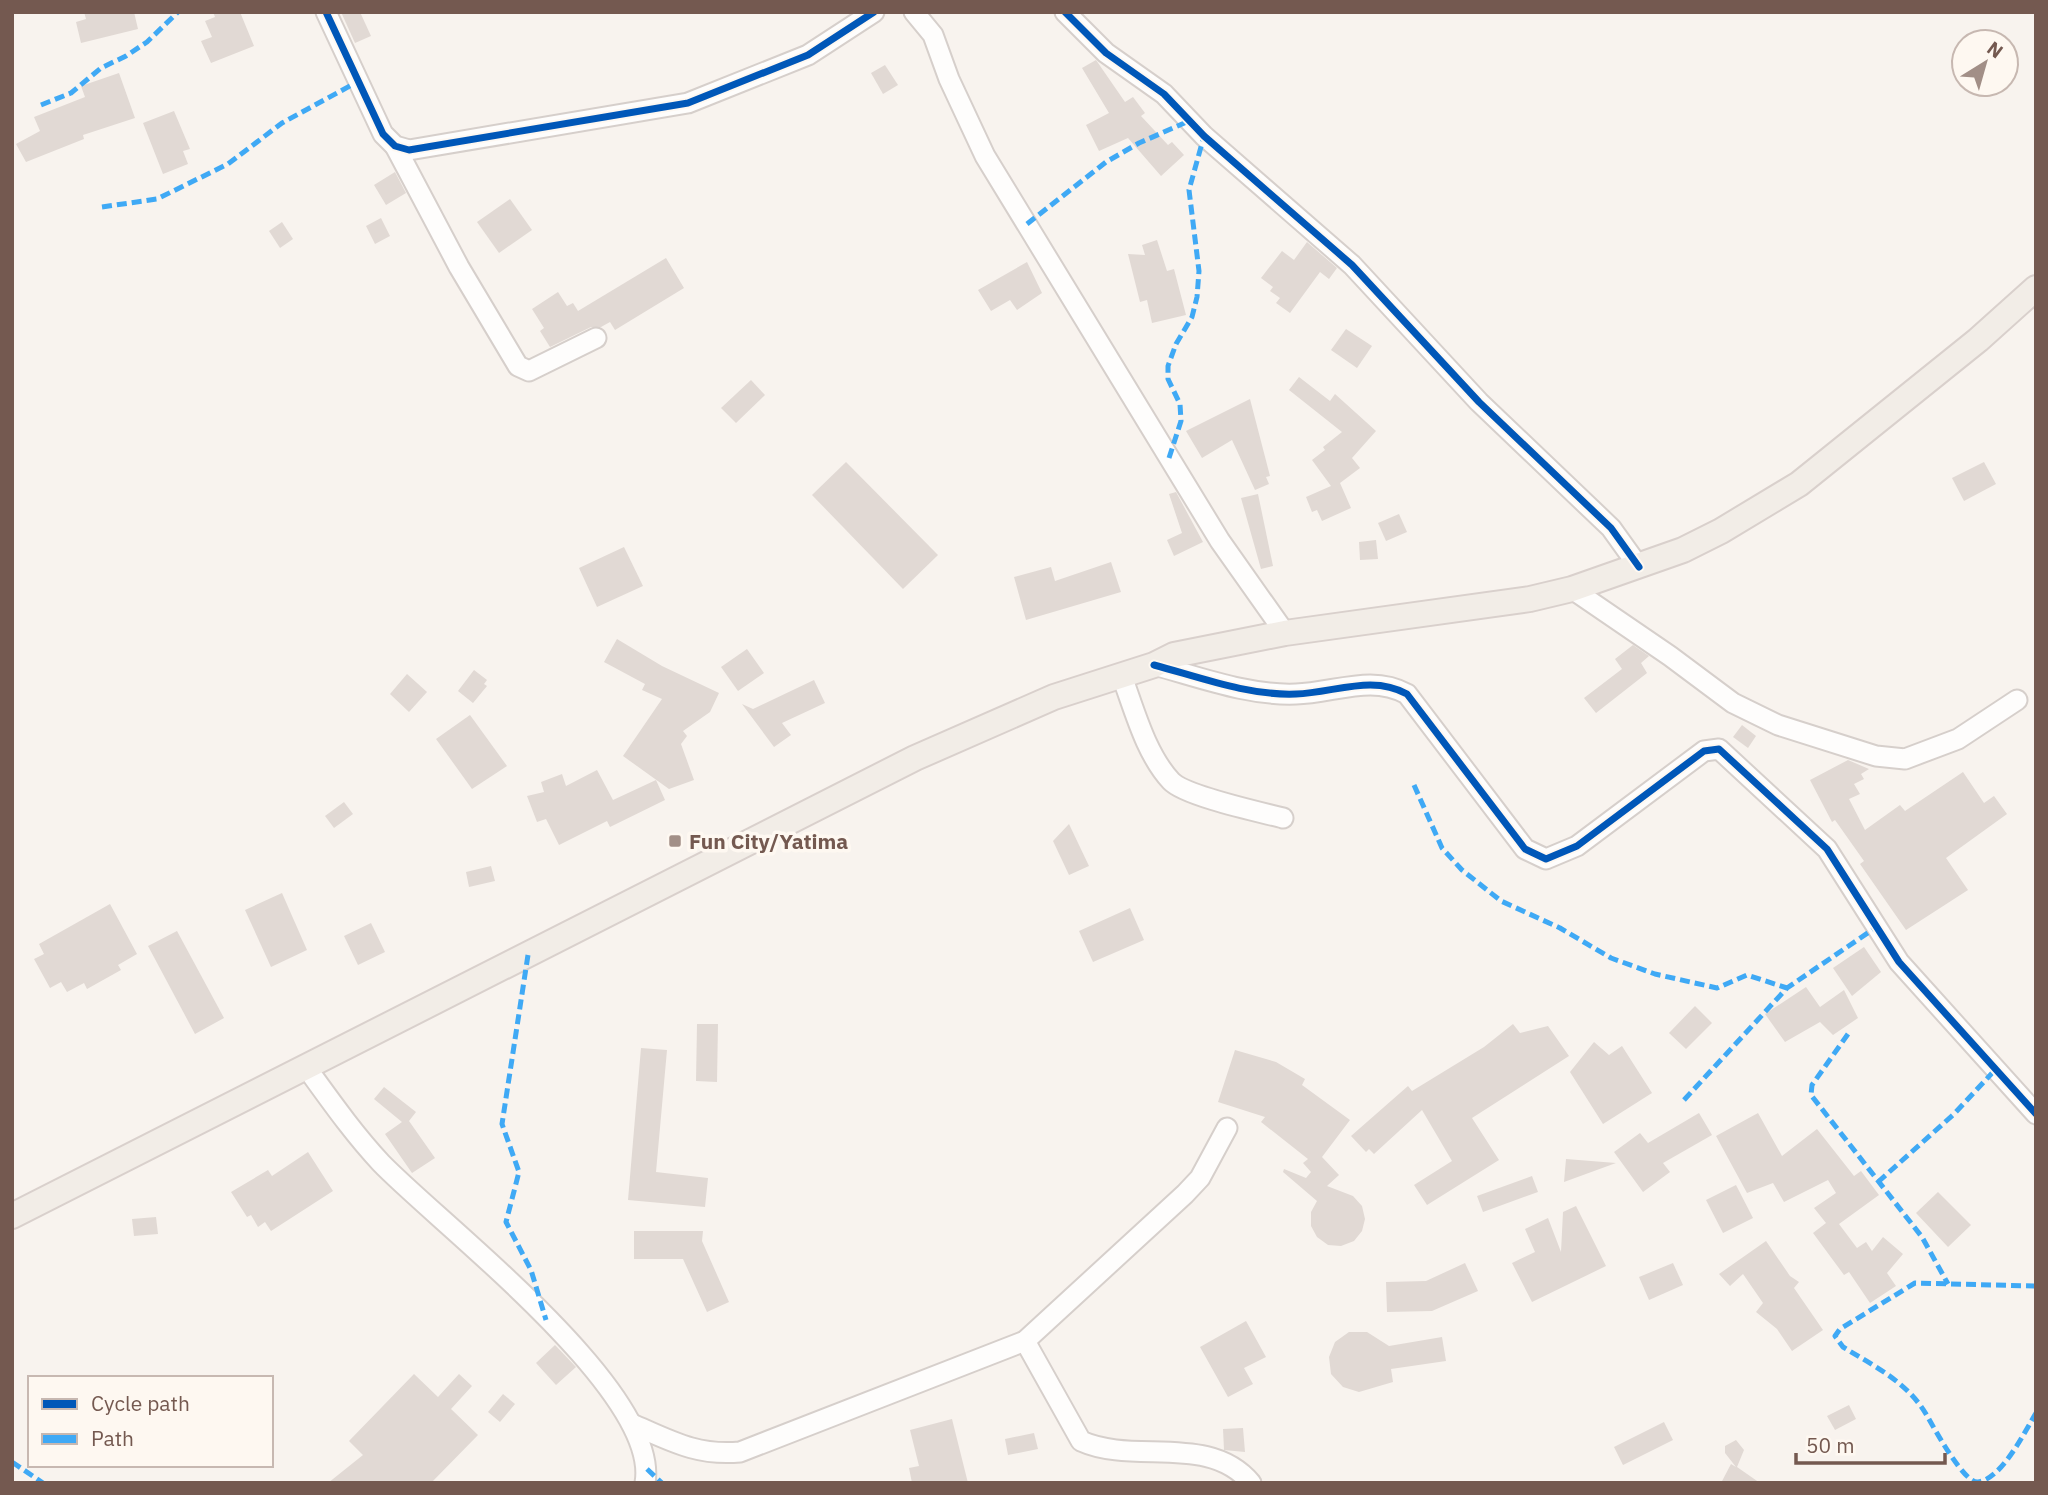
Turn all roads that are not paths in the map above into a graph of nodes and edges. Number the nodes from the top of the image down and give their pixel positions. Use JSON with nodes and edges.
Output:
{"nodes":[{"id":1,"x":326,"y":12,"type":"edge"},
{"id":2,"x":874,"y":12,"type":"edge"},
{"id":3,"x":914,"y":12,"type":"edge"},
{"id":4,"x":1065,"y":12,"type":"edge"},
{"id":5,"x":395,"y":146,"type":"junction"},
{"id":6,"x":2036,"y":288,"type":"edge"},
{"id":7,"x":596,"y":338,"type":"dead end"},
{"id":8,"x":1639,"y":567,"type":"junction"},
{"id":9,"x":1572,"y":589,"type":"junction"},
{"id":10,"x":1285,"y":633,"type":"junction"},
{"id":11,"x":1154,"y":665,"type":"junction"},
{"id":12,"x":1121,"y":674,"type":"junction"},
{"id":13,"x":2017,"y":700,"type":"dead end"},
{"id":14,"x":1283,"y":818,"type":"dead end"},
{"id":15,"x":306,"y":1067,"type":"junction"},
{"id":16,"x":2036,"y":1114,"type":"edge"},
{"id":17,"x":1227,"y":1128,"type":"dead end"},
{"id":18,"x":12,"y":1216,"type":"edge"},
{"id":19,"x":1025,"y":1341,"type":"junction"},
{"id":20,"x":632,"y":1424,"type":"junction"},
{"id":21,"x":645,"y":1483,"type":"edge"},
{"id":22,"x":1251,"y":1483,"type":"edge"}],
"edges":[{"from":1,"to":5,"type":"street"},
{"from":2,"to":5,"type":"street"},
{"from":3,"to":10,"type":"street"},
{"from":4,"to":8,"type":"street"},
{"from":5,"to":7,"type":"street"},
{"from":6,"to":8,"type":"main road"},
{"from":8,"to":9,"type":"main road"},
{"from":9,"to":10,"type":"main road"},
{"from":9,"to":13,"type":"street"},
{"from":10,"to":11,"type":"main road"},
{"from":11,"to":12,"type":"main road"},
{"from":11,"to":16,"type":"street"},
{"from":12,"to":14,"type":"street"},
{"from":12,"to":15,"type":"main road"},
{"from":15,"to":18,"type":"main road"},
{"from":15,"to":20,"type":"street"},
{"from":17,"to":19,"type":"street"},
{"from":19,"to":20,"type":"street"},
{"from":19,"to":22,"type":"street"},
{"from":20,"to":21,"type":"street"}]}
